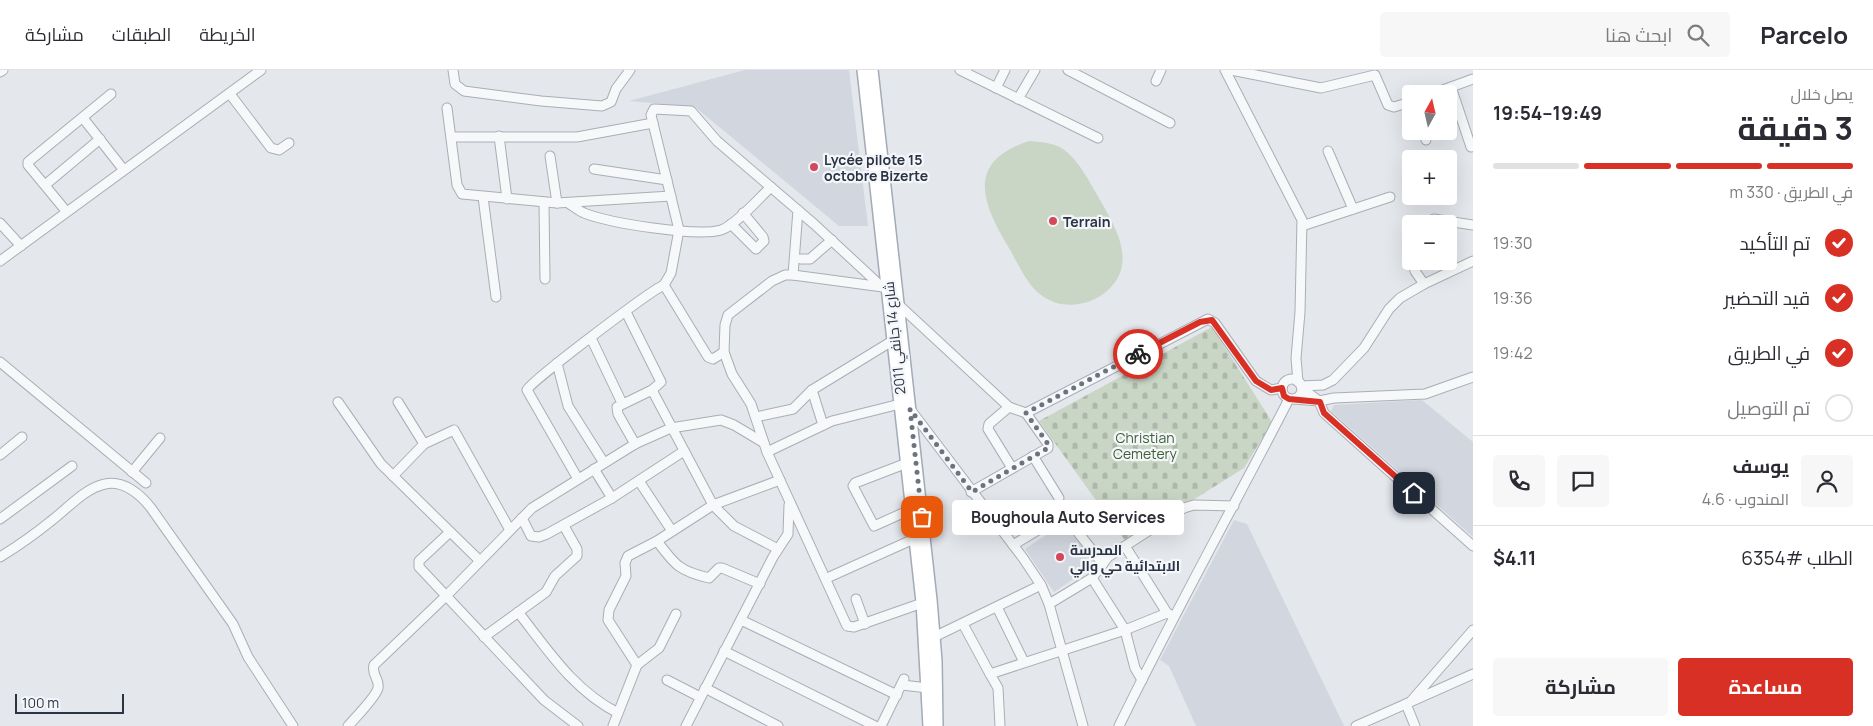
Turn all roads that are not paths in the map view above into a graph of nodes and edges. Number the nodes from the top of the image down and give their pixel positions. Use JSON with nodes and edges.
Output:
{"nodes":[{"id":1,"x":3,"y":70,"type":"edge"},
{"id":2,"x":261,"y":70,"type":"edge"},
{"id":3,"x":453,"y":70,"type":"edge"},
{"id":4,"x":630,"y":70,"type":"edge"},
{"id":5,"x":863,"y":70,"type":"edge"},
{"id":6,"x":872,"y":70,"type":"edge"},
{"id":7,"x":960,"y":70,"type":"edge"},
{"id":8,"x":1005,"y":70,"type":"edge"},
{"id":9,"x":1035,"y":70,"type":"edge"},
{"id":10,"x":1069,"y":70,"type":"edge"},
{"id":11,"x":1161,"y":70,"type":"edge"},
{"id":12,"x":1225,"y":70,"type":"edge"},
{"id":13,"x":1231,"y":70,"type":"edge"},
{"id":14,"x":0,"y":72,"type":"edge"},
{"id":15,"x":1156,"y":81,"type":"dead end"},
{"id":16,"x":1472,"y":81,"type":"edge"},
{"id":17,"x":1458,"y":85,"type":"edge"},
{"id":18,"x":996,"y":88,"type":"junction"},
{"id":19,"x":111,"y":94,"type":"dead end"},
{"id":20,"x":230,"y":94,"type":"junction"},
{"id":21,"x":1018,"y":99,"type":"junction"},
{"id":22,"x":1402,"y":105,"type":"edge"},
{"id":23,"x":447,"y":108,"type":"dead end"},
{"id":24,"x":1458,"y":108,"type":"edge"},
{"id":25,"x":83,"y":118,"type":"junction"},
{"id":26,"x":653,"y":123,"type":"junction"},
{"id":27,"x":1170,"y":123,"type":"dead end"},
{"id":28,"x":499,"y":136,"type":"junction"},
{"id":29,"x":452,"y":137,"type":"junction"},
{"id":30,"x":1098,"y":138,"type":"dead end"},
{"id":31,"x":100,"y":139,"type":"junction"},
{"id":32,"x":289,"y":143,"type":"dead end"},
{"id":33,"x":1471,"y":147,"type":"dead end"},
{"id":34,"x":1328,"y":150,"type":"dead end"},
{"id":35,"x":550,"y":156,"type":"dead end"},
{"id":36,"x":123,"y":169,"type":"junction"},
{"id":37,"x":594,"y":169,"type":"dead end"},
{"id":38,"x":667,"y":180,"type":"junction"},
{"id":39,"x":45,"y":186,"type":"junction"},
{"id":40,"x":771,"y":187,"type":"junction"},
{"id":41,"x":671,"y":196,"type":"junction"},
{"id":42,"x":483,"y":197,"type":"junction"},
{"id":43,"x":1390,"y":197,"type":"dead end"},
{"id":44,"x":507,"y":199,"type":"junction"},
{"id":45,"x":544,"y":203,"type":"junction"},
{"id":46,"x":568,"y":203,"type":"junction"},
{"id":47,"x":557,"y":204,"type":"junction"},
{"id":48,"x":1353,"y":209,"type":"junction"},
{"id":49,"x":798,"y":210,"type":"junction"},
{"id":50,"x":66,"y":211,"type":"junction"},
{"id":51,"x":743,"y":213,"type":"junction"},
{"id":52,"x":0,"y":223,"type":"edge"},
{"id":53,"x":1457,"y":223,"type":"edge"},
{"id":54,"x":732,"y":224,"type":"junction"},
{"id":55,"x":1473,"y":225,"type":"edge"},
{"id":56,"x":1302,"y":226,"type":"junction"},
{"id":57,"x":679,"y":230,"type":"junction"},
{"id":58,"x":832,"y":240,"type":"junction"},
{"id":59,"x":21,"y":246,"type":"junction"},
{"id":60,"x":801,"y":259,"type":"dead end"},
{"id":61,"x":0,"y":261,"type":"edge"},
{"id":62,"x":1473,"y":261,"type":"edge"},
{"id":63,"x":1415,"y":270,"type":"edge"},
{"id":64,"x":794,"y":275,"type":"junction"},
{"id":65,"x":545,"y":279,"type":"dead end"},
{"id":66,"x":1424,"y":284,"type":"junction"},
{"id":67,"x":664,"y":285,"type":"junction"},
{"id":68,"x":890,"y":287,"type":"junction"},
{"id":69,"x":496,"y":297,"type":"dead end"},
{"id":70,"x":900,"y":306,"type":"junction"},
{"id":71,"x":626,"y":312,"type":"junction"},
{"id":72,"x":591,"y":338,"type":"junction"},
{"id":73,"x":898,"y":338,"type":"junction"},
{"id":74,"x":724,"y":352,"type":"junction"},
{"id":75,"x":1296,"y":358,"type":"junction"},
{"id":76,"x":0,"y":362,"type":"edge"},
{"id":77,"x":557,"y":363,"type":"junction"},
{"id":78,"x":1473,"y":377,"type":"edge"},
{"id":79,"x":1288,"y":380,"type":"junction"},
{"id":80,"x":1301,"y":385,"type":"junction"},
{"id":81,"x":1282,"y":388,"type":"junction"},
{"id":82,"x":652,"y":390,"type":"junction"},
{"id":83,"x":812,"y":390,"type":"junction"},
{"id":84,"x":1291,"y":399,"type":"junction"},
{"id":85,"x":338,"y":402,"type":"dead end"},
{"id":86,"x":398,"y":402,"type":"dead end"},
{"id":87,"x":1320,"y":402,"type":"junction"},
{"id":88,"x":622,"y":403,"type":"junction"},
{"id":89,"x":905,"y":406,"type":"junction"},
{"id":90,"x":1009,"y":407,"type":"junction"},
{"id":91,"x":1026,"y":413,"type":"junction"},
{"id":92,"x":756,"y":417,"type":"junction"},
{"id":93,"x":823,"y":425,"type":"junction"},
{"id":94,"x":671,"y":428,"type":"junction"},
{"id":95,"x":22,"y":436,"type":"dead end"},
{"id":96,"x":160,"y":438,"type":"dead end"},
{"id":97,"x":764,"y":443,"type":"junction"},
{"id":98,"x":424,"y":444,"type":"junction"},
{"id":99,"x":634,"y":444,"type":"junction"},
{"id":100,"x":684,"y":451,"type":"junction"},
{"id":101,"x":767,"y":452,"type":"junction"},
{"id":102,"x":0,"y":455,"type":"edge"},
{"id":103,"x":1033,"y":456,"type":"junction"},
{"id":104,"x":604,"y":463,"type":"junction"},
{"id":105,"x":907,"y":463,"type":"junction"},
{"id":106,"x":72,"y":466,"type":"dead end"},
{"id":107,"x":1012,"y":468,"type":"junction"},
{"id":108,"x":594,"y":469,"type":"junction"},
{"id":109,"x":132,"y":472,"type":"junction"},
{"id":110,"x":393,"y":476,"type":"junction"},
{"id":111,"x":578,"y":479,"type":"junction"},
{"id":112,"x":780,"y":480,"type":"junction"},
{"id":113,"x":639,"y":481,"type":"junction"},
{"id":114,"x":146,"y":484,"type":"dead end"},
{"id":115,"x":972,"y":492,"type":"junction"},
{"id":116,"x":612,"y":498,"type":"junction"},
{"id":117,"x":789,"y":498,"type":"junction"},
{"id":118,"x":1058,"y":498,"type":"dead end"},
{"id":119,"x":713,"y":505,"type":"junction"},
{"id":120,"x":1234,"y":506,"type":"junction"},
{"id":121,"x":912,"y":509,"type":"junction"},
{"id":122,"x":522,"y":518,"type":"junction"},
{"id":123,"x":0,"y":519,"type":"edge"},
{"id":124,"x":564,"y":526,"type":"junction"},
{"id":125,"x":510,"y":530,"type":"junction"},
{"id":126,"x":450,"y":532,"type":"junction"},
{"id":127,"x":672,"y":532,"type":"junction"},
{"id":128,"x":916,"y":538,"type":"junction"},
{"id":129,"x":657,"y":541,"type":"junction"},
{"id":130,"x":1013,"y":545,"type":"junction"},
{"id":131,"x":1125,"y":546,"type":"junction"},
{"id":132,"x":1473,"y":546,"type":"edge"},
{"id":133,"x":778,"y":549,"type":"junction"},
{"id":134,"x":0,"y":557,"type":"edge"},
{"id":135,"x":480,"y":561,"type":"junction"},
{"id":136,"x":1102,"y":564,"type":"junction"},
{"id":137,"x":827,"y":578,"type":"junction"},
{"id":138,"x":1092,"y":578,"type":"junction"},
{"id":139,"x":760,"y":584,"type":"junction"},
{"id":140,"x":1041,"y":585,"type":"junction"},
{"id":141,"x":446,"y":596,"type":"junction"},
{"id":142,"x":856,"y":598,"type":"dead end"},
{"id":143,"x":927,"y":601,"type":"junction"},
{"id":144,"x":1048,"y":604,"type":"junction"},
{"id":145,"x":997,"y":607,"type":"junction"},
{"id":146,"x":518,"y":612,"type":"junction"},
{"id":147,"x":676,"y":614,"type":"dead end"},
{"id":148,"x":1170,"y":615,"type":"junction"},
{"id":149,"x":741,"y":620,"type":"junction"},
{"id":150,"x":864,"y":624,"type":"junction"},
{"id":151,"x":963,"y":624,"type":"junction"},
{"id":152,"x":1125,"y":630,"type":"junction"},
{"id":153,"x":1473,"y":630,"type":"edge"},
{"id":154,"x":484,"y":637,"type":"junction"},
{"id":155,"x":934,"y":637,"type":"junction"},
{"id":156,"x":724,"y":651,"type":"junction"},
{"id":157,"x":1060,"y":651,"type":"junction"},
{"id":158,"x":1024,"y":662,"type":"junction"},
{"id":159,"x":636,"y":665,"type":"junction"},
{"id":160,"x":990,"y":674,"type":"junction"},
{"id":161,"x":1473,"y":674,"type":"edge"},
{"id":162,"x":667,"y":680,"type":"dead end"},
{"id":163,"x":1142,"y":680,"type":"junction"},
{"id":164,"x":705,"y":688,"type":"junction"},
{"id":165,"x":928,"y":688,"type":"junction"},
{"id":166,"x":897,"y":695,"type":"junction"},
{"id":167,"x":700,"y":697,"type":"junction"},
{"id":168,"x":1409,"y":702,"type":"junction"},
{"id":169,"x":618,"y":713,"type":"junction"},
{"id":170,"x":293,"y":726,"type":"edge"},
{"id":171,"x":348,"y":726,"type":"edge"},
{"id":172,"x":578,"y":726,"type":"edge"},
{"id":173,"x":613,"y":726,"type":"edge"},
{"id":174,"x":686,"y":726,"type":"edge"},
{"id":175,"x":778,"y":726,"type":"edge"},
{"id":176,"x":874,"y":726,"type":"edge"},
{"id":177,"x":881,"y":726,"type":"edge"},
{"id":178,"x":929,"y":726,"type":"edge"},
{"id":179,"x":937,"y":726,"type":"edge"},
{"id":180,"x":1000,"y":726,"type":"edge"},
{"id":181,"x":1083,"y":726,"type":"edge"},
{"id":182,"x":1120,"y":726,"type":"edge"},
{"id":183,"x":1356,"y":726,"type":"edge"},
{"id":184,"x":1415,"y":726,"type":"edge"}],
"edges":[{"from":1,"to":14,"type":"street"},
{"from":2,"to":20,"type":"street"},
{"from":3,"to":4,"type":"street"},
{"from":5,"to":68,"type":"main road","name":"شارع 14 جانفي 2011"},
{"from":6,"to":68,"type":"main road","name":"شارع 14 جانفي 2011"},
{"from":7,"to":18,"type":"street"},
{"from":8,"to":18,"type":"street"},
{"from":9,"to":21,"type":"street"},
{"from":10,"to":27,"type":"street"},
{"from":11,"to":15,"type":"street"},
{"from":12,"to":56,"type":"street"},
{"from":13,"to":22,"type":"street"},
{"from":16,"to":17,"type":"street"},
{"from":18,"to":21,"type":"street"},
{"from":19,"to":25,"type":"street"},
{"from":20,"to":32,"type":"street"},
{"from":20,"to":36,"type":"street"},
{"from":21,"to":30,"type":"street"},
{"from":23,"to":29,"type":"street"},
{"from":24,"to":33,"type":"street"},
{"from":25,"to":31,"type":"street"},
{"from":25,"to":39,"type":"street"},
{"from":26,"to":28,"type":"street"},
{"from":26,"to":38,"type":"street"},
{"from":26,"to":40,"type":"street"},
{"from":28,"to":29,"type":"street"},
{"from":28,"to":44,"type":"street"},
{"from":29,"to":42,"type":"street"},
{"from":31,"to":36,"type":"street"},
{"from":31,"to":39,"type":"street"},
{"from":34,"to":48,"type":"street"},
{"from":35,"to":47,"type":"street"},
{"from":36,"to":50,"type":"street"},
{"from":37,"to":38,"type":"street"},
{"from":38,"to":41,"type":"street"},
{"from":39,"to":50,"type":"street"},
{"from":40,"to":49,"type":"street"},
{"from":40,"to":51,"type":"street"},
{"from":41,"to":46,"type":"street"},
{"from":41,"to":57,"type":"street"},
{"from":42,"to":44,"type":"street"},
{"from":42,"to":69,"type":"street"},
{"from":43,"to":48,"type":"street"},
{"from":44,"to":45,"type":"street"},
{"from":45,"to":47,"type":"street"},
{"from":45,"to":65,"type":"street"},
{"from":46,"to":47,"type":"street"},
{"from":46,"to":57,"type":"street"},
{"from":48,"to":56,"type":"street"},
{"from":49,"to":58,"type":"street"},
{"from":49,"to":64,"type":"street"},
{"from":50,"to":59,"type":"street"},
{"from":51,"to":54,"type":"street"},
{"from":51,"to":54,"type":"street"},
{"from":52,"to":59,"type":"street"},
{"from":53,"to":55,"type":"street"},
{"from":54,"to":57,"type":"street"},
{"from":56,"to":75,"type":"street"},
{"from":57,"to":67,"type":"street"},
{"from":58,"to":60,"type":"street"},
{"from":58,"to":68,"type":"street"},
{"from":59,"to":61,"type":"street"},
{"from":62,"to":66,"type":"street"},
{"from":63,"to":66,"type":"street"},
{"from":64,"to":68,"type":"street"},
{"from":64,"to":74,"type":"street"},
{"from":66,"to":80,"type":"street"},
{"from":67,"to":71,"type":"street"},
{"from":67,"to":74,"type":"street"},
{"from":68,"to":70,"type":"main road","name":"شارع 14 جانفي 2011"},
{"from":68,"to":73,"type":"main road","name":"شارع 14 جانفي 2011"},
{"from":70,"to":73,"type":"main road","name":"شارع 14 جانفي 2011"},
{"from":70,"to":90,"type":"street"},
{"from":71,"to":72,"type":"street"},
{"from":71,"to":82,"type":"street"},
{"from":72,"to":77,"type":"street"},
{"from":72,"to":88,"type":"street"},
{"from":73,"to":83,"type":"street"},
{"from":73,"to":89,"type":"main road","name":"شارع 14 جانفي 2011"},
{"from":74,"to":92,"type":"street"},
{"from":75,"to":79,"type":"street"},
{"from":75,"to":80,"type":"street"},
{"from":76,"to":109,"type":"street"},
{"from":77,"to":104,"type":"street"},
{"from":77,"to":111,"type":"street"},
{"from":78,"to":87,"type":"street"},
{"from":79,"to":80,"type":"street"},
{"from":79,"to":81,"type":"street"},
{"from":80,"to":84,"type":"street"},
{"from":80,"to":87,"type":"street"},
{"from":81,"to":84,"type":"street"},
{"from":81,"to":91,"type":"street"},
{"from":82,"to":88,"type":"street"},
{"from":82,"to":94,"type":"street"},
{"from":83,"to":92,"type":"street"},
{"from":83,"to":93,"type":"street"},
{"from":84,"to":87,"type":"street"},
{"from":84,"to":120,"type":"street"},
{"from":85,"to":110,"type":"street"},
{"from":86,"to":98,"type":"street"},
{"from":87,"to":132,"type":"street"},
{"from":88,"to":99,"type":"street"},
{"from":89,"to":93,"type":"street"},
{"from":89,"to":105,"type":"main road","name":"شارع 14 جانفي 2011"},
{"from":89,"to":115,"type":"street"},
{"from":89,"to":143,"type":"main road","name":"شارع 14 جانفي 2011"},
{"from":90,"to":91,"type":"street"},
{"from":90,"to":107,"type":"street"},
{"from":91,"to":103,"type":"street"},
{"from":92,"to":97,"type":"street"},
{"from":93,"to":101,"type":"street"},
{"from":94,"to":97,"type":"street"},
{"from":94,"to":99,"type":"street"},
{"from":94,"to":100,"type":"street"},
{"from":95,"to":102,"type":"street"},
{"from":96,"to":109,"type":"street"},
{"from":97,"to":101,"type":"street"},
{"from":98,"to":110,"type":"street"},
{"from":98,"to":125,"type":"street"},
{"from":99,"to":104,"type":"street"},
{"from":100,"to":113,"type":"street"},
{"from":100,"to":119,"type":"street"},
{"from":101,"to":112,"type":"street"},
{"from":103,"to":107,"type":"street"},
{"from":103,"to":118,"type":"street"},
{"from":104,"to":108,"type":"street"},
{"from":105,"to":121,"type":"main road","name":"شارع 14 جانفي 2011"},
{"from":105,"to":121,"type":"street"},
{"from":106,"to":123,"type":"street"},
{"from":107,"to":115,"type":"street"},
{"from":108,"to":111,"type":"street"},
{"from":108,"to":116,"type":"street"},
{"from":109,"to":114,"type":"street"},
{"from":110,"to":126,"type":"street"},
{"from":111,"to":122,"type":"street"},
{"from":112,"to":117,"type":"street"},
{"from":112,"to":119,"type":"street"},
{"from":113,"to":116,"type":"street"},
{"from":113,"to":127,"type":"street"},
{"from":115,"to":130,"type":"street"},
{"from":116,"to":124,"type":"street"},
{"from":117,"to":133,"type":"street"},
{"from":117,"to":137,"type":"street"},
{"from":119,"to":127,"type":"street"},
{"from":119,"to":133,"type":"street"},
{"from":120,"to":131,"type":"street"},
{"from":120,"to":148,"type":"street"},
{"from":121,"to":128,"type":"main road","name":"شارع 14 جانفي 2011"},
{"from":122,"to":124,"type":"street"},
{"from":122,"to":125,"type":"street"},
{"from":124,"to":146,"type":"street"},
{"from":125,"to":135,"type":"street"},
{"from":126,"to":135,"type":"street"},
{"from":126,"to":141,"type":"street"},
{"from":127,"to":129,"type":"street"},
{"from":128,"to":137,"type":"street"},
{"from":128,"to":143,"type":"main road","name":"شارع 14 جانفي 2011"},
{"from":129,"to":139,"type":"street"},
{"from":129,"to":159,"type":"street"},
{"from":130,"to":136,"type":"street"},
{"from":130,"to":140,"type":"street"},
{"from":131,"to":136,"type":"street"},
{"from":131,"to":148,"type":"street"},
{"from":133,"to":139,"type":"street"},
{"from":134,"to":170,"type":"street"},
{"from":135,"to":141,"type":"street"},
{"from":136,"to":138,"type":"street"},
{"from":137,"to":150,"type":"street"},
{"from":138,"to":144,"type":"street"},
{"from":138,"to":152,"type":"street"},
{"from":139,"to":149,"type":"street"},
{"from":140,"to":144,"type":"street"},
{"from":140,"to":145,"type":"street"},
{"from":141,"to":154,"type":"street"},
{"from":141,"to":171,"type":"street"},
{"from":142,"to":150,"type":"street"},
{"from":143,"to":150,"type":"street"},
{"from":143,"to":155,"type":"main road","name":"شارع 14 جانفي 2011"},
{"from":143,"to":165,"type":"main road","name":"شارع 14 جانفي 2011"},
{"from":144,"to":157,"type":"street"},
{"from":145,"to":151,"type":"street"},
{"from":145,"to":158,"type":"street"},
{"from":146,"to":154,"type":"street"},
{"from":146,"to":169,"type":"street"},
{"from":147,"to":159,"type":"street"},
{"from":148,"to":152,"type":"street"},
{"from":148,"to":163,"type":"street"},
{"from":149,"to":156,"type":"street"},
{"from":149,"to":166,"type":"street"},
{"from":151,"to":155,"type":"street"},
{"from":151,"to":160,"type":"street"},
{"from":152,"to":157,"type":"street"},
{"from":152,"to":163,"type":"street"},
{"from":153,"to":168,"type":"street"},
{"from":154,"to":172,"type":"street"},
{"from":155,"to":179,"type":"main road","name":"شارع 14 جانفي 2011"},
{"from":156,"to":164,"type":"street"},
{"from":156,"to":176,"type":"street"},
{"from":157,"to":158,"type":"street"},
{"from":157,"to":181,"type":"street"},
{"from":158,"to":160,"type":"street"},
{"from":159,"to":169,"type":"street"},
{"from":160,"to":180,"type":"street"},
{"from":161,"to":168,"type":"street"},
{"from":162,"to":167,"type":"street"},
{"from":163,"to":182,"type":"street"},
{"from":164,"to":167,"type":"street"},
{"from":164,"to":175,"type":"street"},
{"from":165,"to":166,"type":"street"},
{"from":165,"to":178,"type":"main road","name":"شارع 14 جانفي 2011"},
{"from":166,"to":177,"type":"street"},
{"from":167,"to":174,"type":"street"},
{"from":168,"to":183,"type":"street"},
{"from":168,"to":184,"type":"street"},
{"from":169,"to":173,"type":"street"}]}
